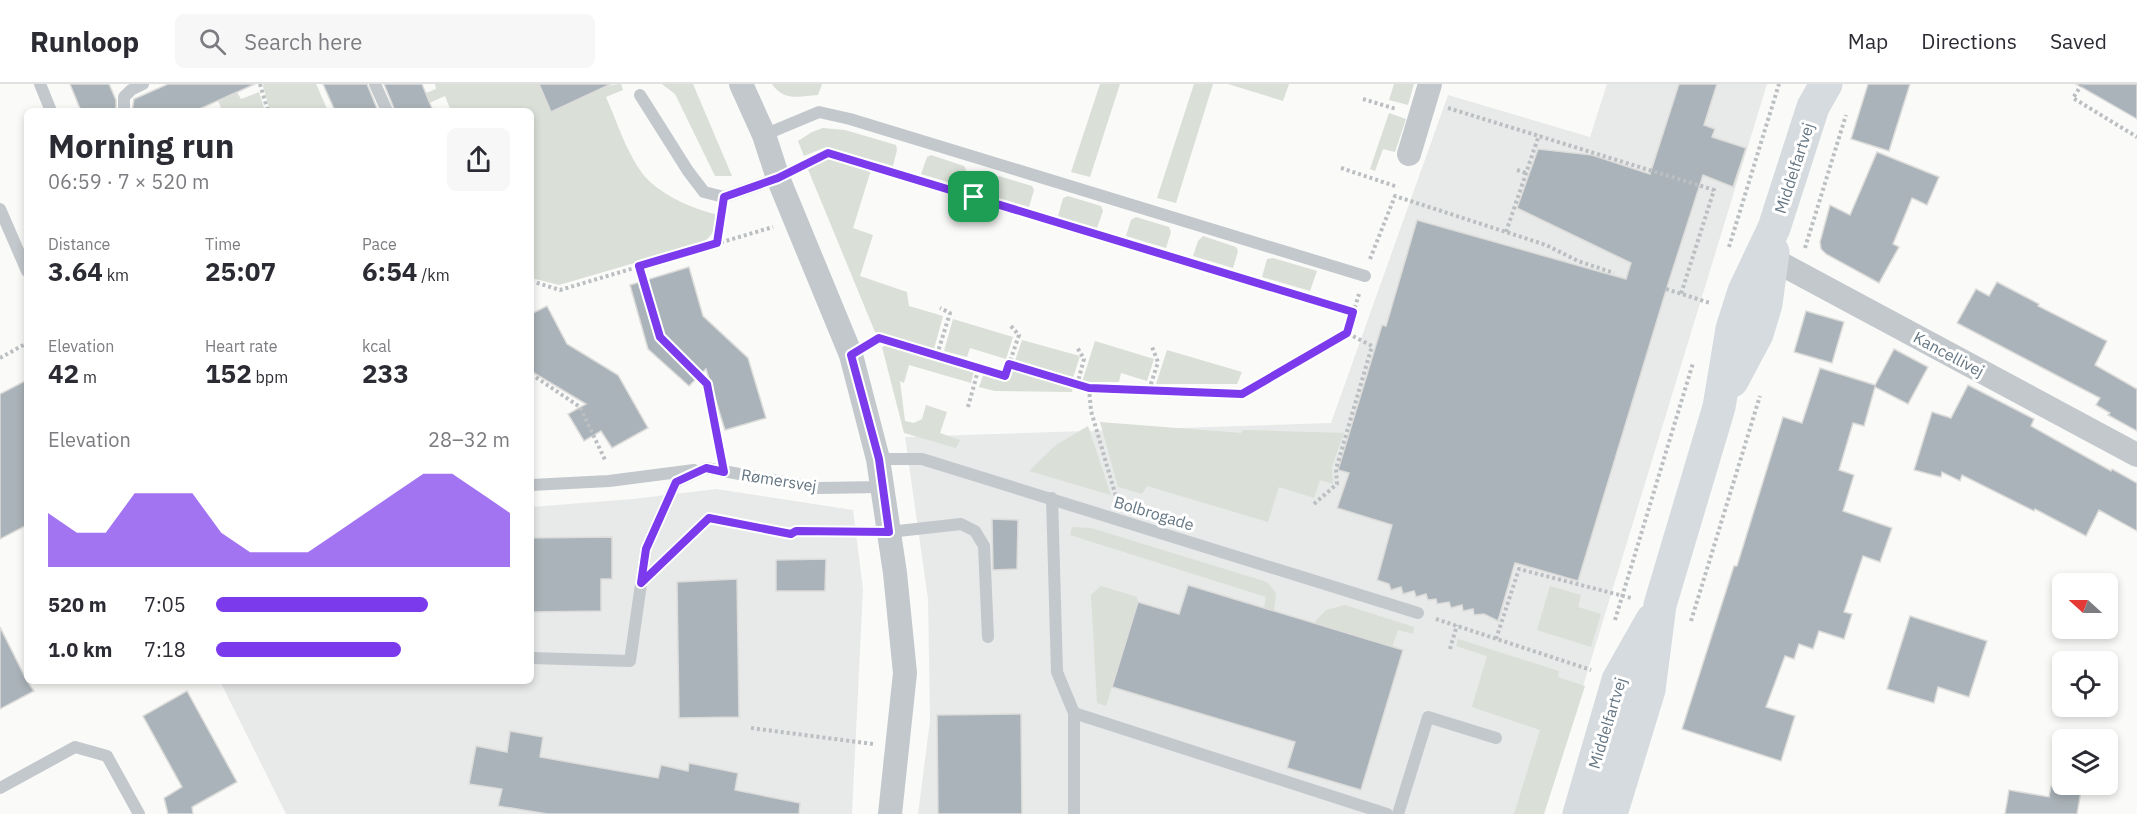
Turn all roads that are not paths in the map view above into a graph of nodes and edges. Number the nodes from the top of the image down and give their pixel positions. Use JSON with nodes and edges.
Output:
{"nodes":[{"id":1,"x":40,"y":84,"type":"edge"},
{"id":2,"x":143,"y":84,"type":"edge"},
{"id":3,"x":375,"y":84,"type":"edge"},
{"id":4,"x":741,"y":84,"type":"edge"},
{"id":5,"x":640,"y":95,"type":"dead end"},
{"id":6,"x":1826,"y":95,"type":"edge"},
{"id":7,"x":1425,"y":100,"type":"edge"},
{"id":8,"x":50,"y":108,"type":"edge"},
{"id":9,"x":124,"y":108,"type":"edge"},
{"id":10,"x":386,"y":108,"type":"edge"},
{"id":11,"x":764,"y":135,"type":"junction"},
{"id":12,"x":1409,"y":154,"type":"dead end"},
{"id":13,"x":778,"y":178,"type":"junction"},
{"id":14,"x":0,"y":209,"type":"edge"},
{"id":15,"x":1776,"y":254,"type":"junction"},
{"id":16,"x":24,"y":264,"type":"edge"},
{"id":17,"x":1365,"y":276,"type":"road end"},
{"id":18,"x":2137,"y":455,"type":"edge"},
{"id":19,"x":879,"y":459,"type":"junction"},
{"id":20,"x":706,"y":468,"type":"junction"},
{"id":21,"x":534,"y":485,"type":"edge"},
{"id":22,"x":883,"y":487,"type":"junction"},
{"id":23,"x":1052,"y":498,"type":"junction"},
{"id":24,"x":889,"y":532,"type":"junction"},
{"id":25,"x":1660,"y":605,"type":"junction"},
{"id":26,"x":1418,"y":613,"type":"dead end"},
{"id":27,"x":988,"y":637,"type":"dead end"},
{"id":28,"x":534,"y":658,"type":"edge"},
{"id":29,"x":1074,"y":713,"type":"junction"},
{"id":30,"x":1496,"y":738,"type":"dead end"},
{"id":31,"x":0,"y":788,"type":"edge"},
{"id":32,"x":139,"y":814,"type":"edge"},
{"id":33,"x":890,"y":814,"type":"edge"},
{"id":34,"x":1074,"y":814,"type":"edge"},
{"id":35,"x":1387,"y":814,"type":"edge"},
{"id":36,"x":1398,"y":814,"type":"edge"},
{"id":37,"x":1580,"y":814,"type":"edge"},
{"id":38,"x":1611,"y":814,"type":"edge"}],
"edges":[{"from":1,"to":8,"type":"lane"},
{"from":2,"to":9,"type":"lane"},
{"from":3,"to":10,"type":"lane"},
{"from":4,"to":11,"type":"street"},
{"from":5,"to":13,"type":"lane"},
{"from":6,"to":15,"type":"street","name":"Middelfartvej"},
{"from":7,"to":12,"type":"street"},
{"from":11,"to":13,"type":"street"},
{"from":11,"to":17,"type":"lane"},
{"from":13,"to":19,"type":"street"},
{"from":14,"to":16,"type":"lane"},
{"from":15,"to":18,"type":"street","name":"Kancellivej"},
{"from":15,"to":25,"type":"street","name":"Middelfartvej"},
{"from":19,"to":22,"type":"street"},
{"from":19,"to":23,"type":"lane","name":"Bolbrogade"},
{"from":20,"to":21,"type":"lane"},
{"from":20,"to":22,"type":"lane","name":"Rømersvej"},
{"from":20,"to":28,"type":"lane"},
{"from":22,"to":24,"type":"street"},
{"from":23,"to":26,"type":"lane","name":"Bolbrogade"},
{"from":23,"to":29,"type":"lane"},
{"from":24,"to":27,"type":"lane"},
{"from":24,"to":33,"type":"street"},
{"from":25,"to":37,"type":"street","name":"Middelfartvej"},
{"from":25,"to":38,"type":"street","name":"Middelfartvej"},
{"from":29,"to":34,"type":"lane"},
{"from":29,"to":35,"type":"lane"},
{"from":30,"to":36,"type":"lane"},
{"from":31,"to":32,"type":"lane"}]}
